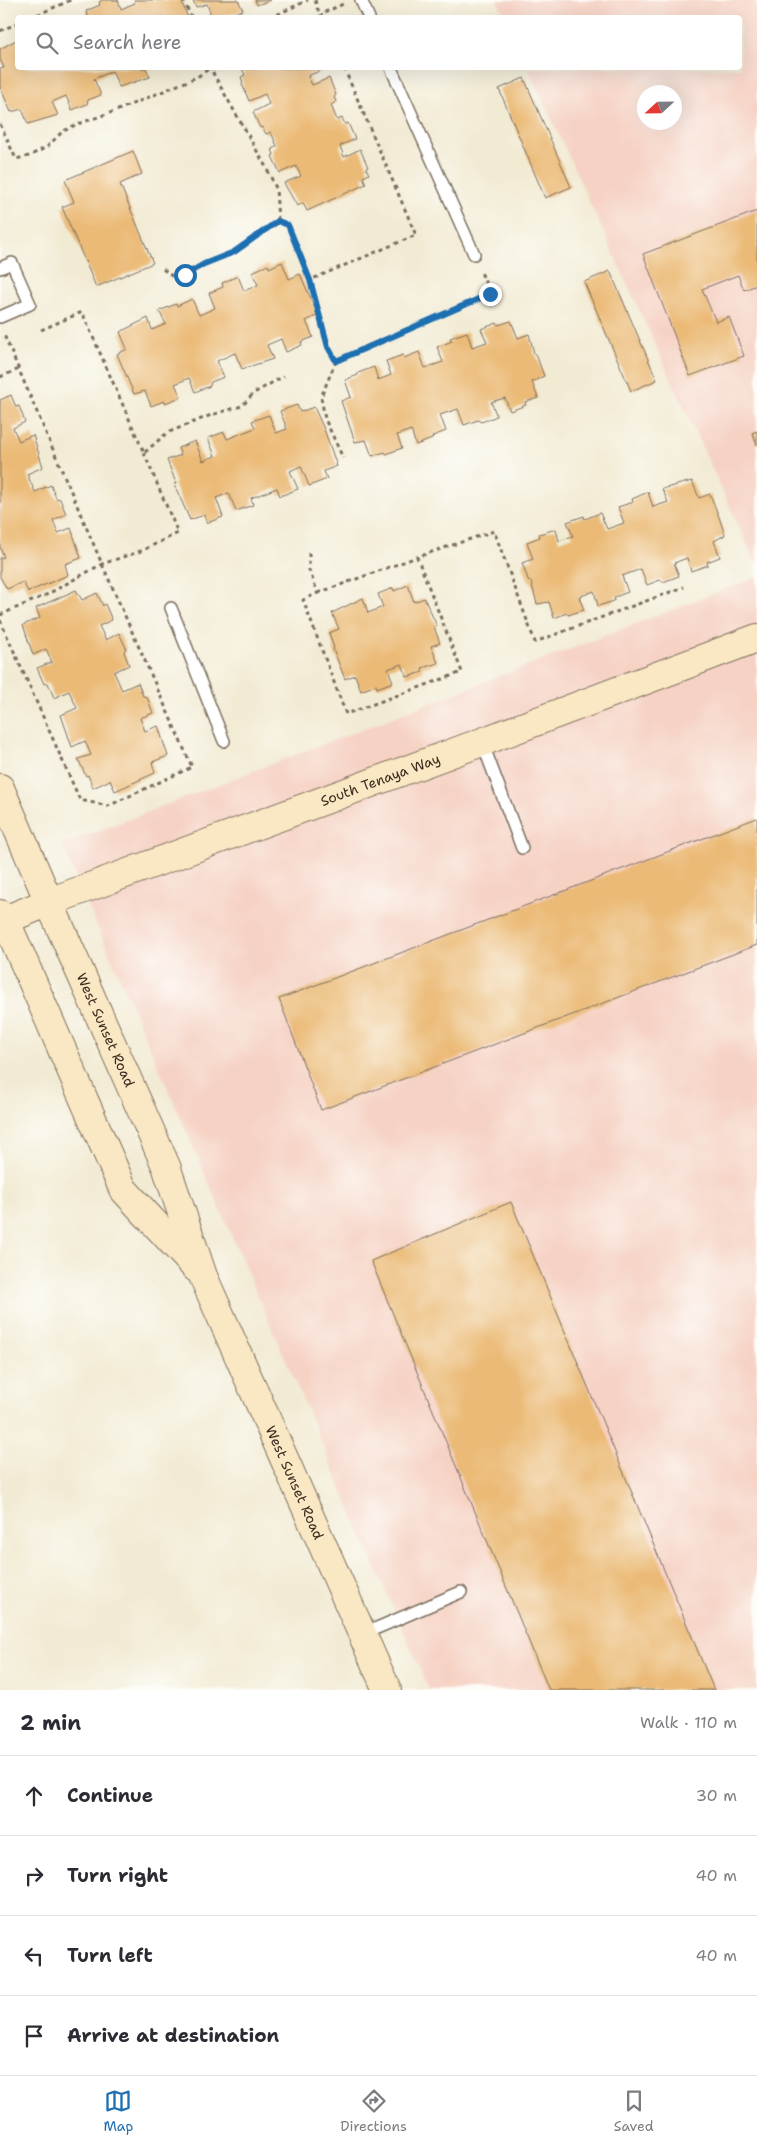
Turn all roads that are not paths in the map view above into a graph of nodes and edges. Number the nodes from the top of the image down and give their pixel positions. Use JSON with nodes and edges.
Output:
{"nodes":[{"id":1,"x":361,"y":0,"type":"edge"},
{"id":2,"x":368,"y":15,"type":"edge"},
{"id":3,"x":392,"y":70,"type":"edge"},
{"id":4,"x":474,"y":254,"type":"road end"},
{"id":5,"x":0,"y":268,"type":"edge"},
{"id":6,"x":0,"y":317,"type":"edge"},
{"id":7,"x":171,"y":608,"type":"dead end"},
{"id":8,"x":757,"y":638,"type":"edge"},
{"id":9,"x":224,"y":741,"type":"dead end"},
{"id":10,"x":482,"y":742,"type":"junction"},
{"id":11,"x":0,"y":788,"type":"edge"},
{"id":12,"x":522,"y":848,"type":"dead end"},
{"id":13,"x":49,"y":902,"type":"junction"},
{"id":14,"x":1,"y":919,"type":"edge"},
{"id":15,"x":203,"y":1276,"type":"junction"},
{"id":16,"x":461,"y":1592,"type":"dead end"},
{"id":17,"x":363,"y":1634,"type":"junction"},
{"id":18,"x":387,"y":1690,"type":"edge"}],
"edges":[{"from":1,"to":2,"type":"lane"},
{"from":3,"to":4,"type":"lane"},
{"from":5,"to":6,"type":"lane"},
{"from":7,"to":9,"type":"lane"},
{"from":8,"to":10,"type":"main road","name":"South Tenaya Way"},
{"from":10,"to":12,"type":"lane"},
{"from":10,"to":13,"type":"main road","name":"South Tenaya Way"},
{"from":11,"to":13,"type":"main road","name":"West Sunset Road"},
{"from":13,"to":14,"type":"main road","name":"South Tenaya Way"},
{"from":13,"to":15,"type":"main road","name":"West Sunset Road"},
{"from":14,"to":15,"type":"main road","name":"West Sunset Road"},
{"from":15,"to":17,"type":"main road","name":"West Sunset Road"},
{"from":16,"to":17,"type":"lane"},
{"from":17,"to":18,"type":"main road","name":"West Sunset Road"}]}
